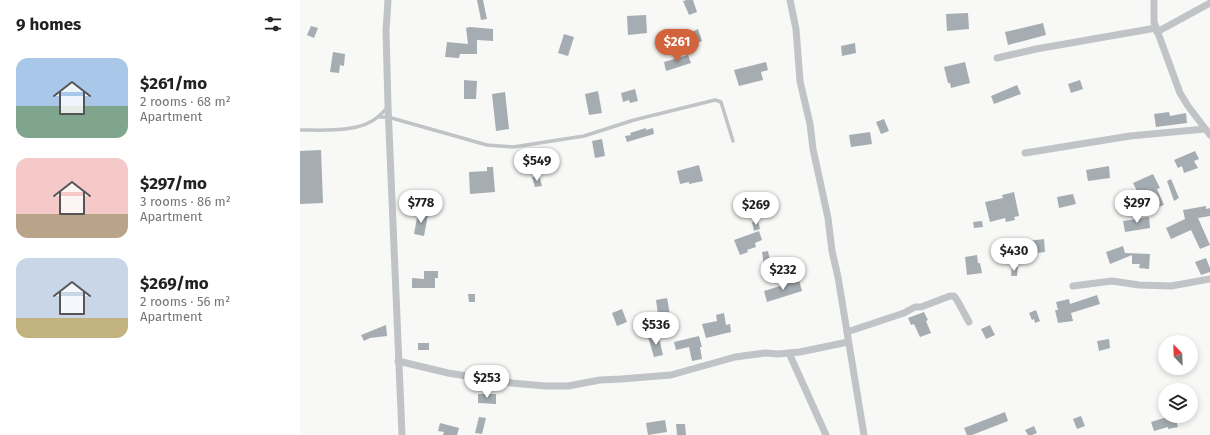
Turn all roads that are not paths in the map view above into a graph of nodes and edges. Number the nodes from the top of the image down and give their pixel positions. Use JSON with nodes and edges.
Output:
{"nodes":[{"id":1,"x":388,"y":0,"type":"edge"},
{"id":2,"x":790,"y":0,"type":"edge"},
{"id":3,"x":1154,"y":0,"type":"edge"},
{"id":4,"x":1210,"y":3,"type":"edge"},
{"id":5,"x":1156,"y":30,"type":"junction"},
{"id":6,"x":997,"y":58,"type":"dead end"},
{"id":7,"x":388,"y":106,"type":"junction"},
{"id":8,"x":379,"y":117,"type":"junction"},
{"id":9,"x":388,"y":117,"type":"junction"},
{"id":10,"x":1205,"y":129,"type":"junction"},
{"id":11,"x":300,"y":130,"type":"edge"},
{"id":12,"x":1210,"y":135,"type":"edge"},
{"id":13,"x":733,"y":141,"type":"dead end"},
{"id":14,"x":1025,"y":153,"type":"dead end"},
{"id":15,"x":1210,"y":279,"type":"edge"},
{"id":16,"x":1072,"y":286,"type":"dead end"},
{"id":17,"x":969,"y":322,"type":"dead end"},
{"id":18,"x":847,"y":332,"type":"junction"},
{"id":19,"x":848,"y":342,"type":"junction"},
{"id":20,"x":789,"y":353,"type":"junction"},
{"id":21,"x":398,"y":361,"type":"junction"},
{"id":22,"x":402,"y":435,"type":"edge"},
{"id":23,"x":826,"y":435,"type":"edge"},
{"id":24,"x":864,"y":435,"type":"edge"}],
"edges":[{"from":1,"to":7,"type":"street"},
{"from":2,"to":18,"type":"street"},
{"from":3,"to":5,"type":"street"},
{"from":4,"to":5,"type":"street"},
{"from":5,"to":6,"type":"street"},
{"from":5,"to":10,"type":"street"},
{"from":7,"to":8,"type":"lane"},
{"from":7,"to":9,"type":"street"},
{"from":8,"to":9,"type":"lane"},
{"from":8,"to":11,"type":"lane"},
{"from":9,"to":13,"type":"lane"},
{"from":9,"to":21,"type":"street"},
{"from":10,"to":12,"type":"street"},
{"from":10,"to":14,"type":"street"},
{"from":15,"to":16,"type":"street"},
{"from":17,"to":18,"type":"street"},
{"from":18,"to":19,"type":"street"},
{"from":19,"to":20,"type":"street"},
{"from":19,"to":24,"type":"street"},
{"from":20,"to":21,"type":"street"},
{"from":20,"to":23,"type":"street"},
{"from":21,"to":22,"type":"street"}]}
